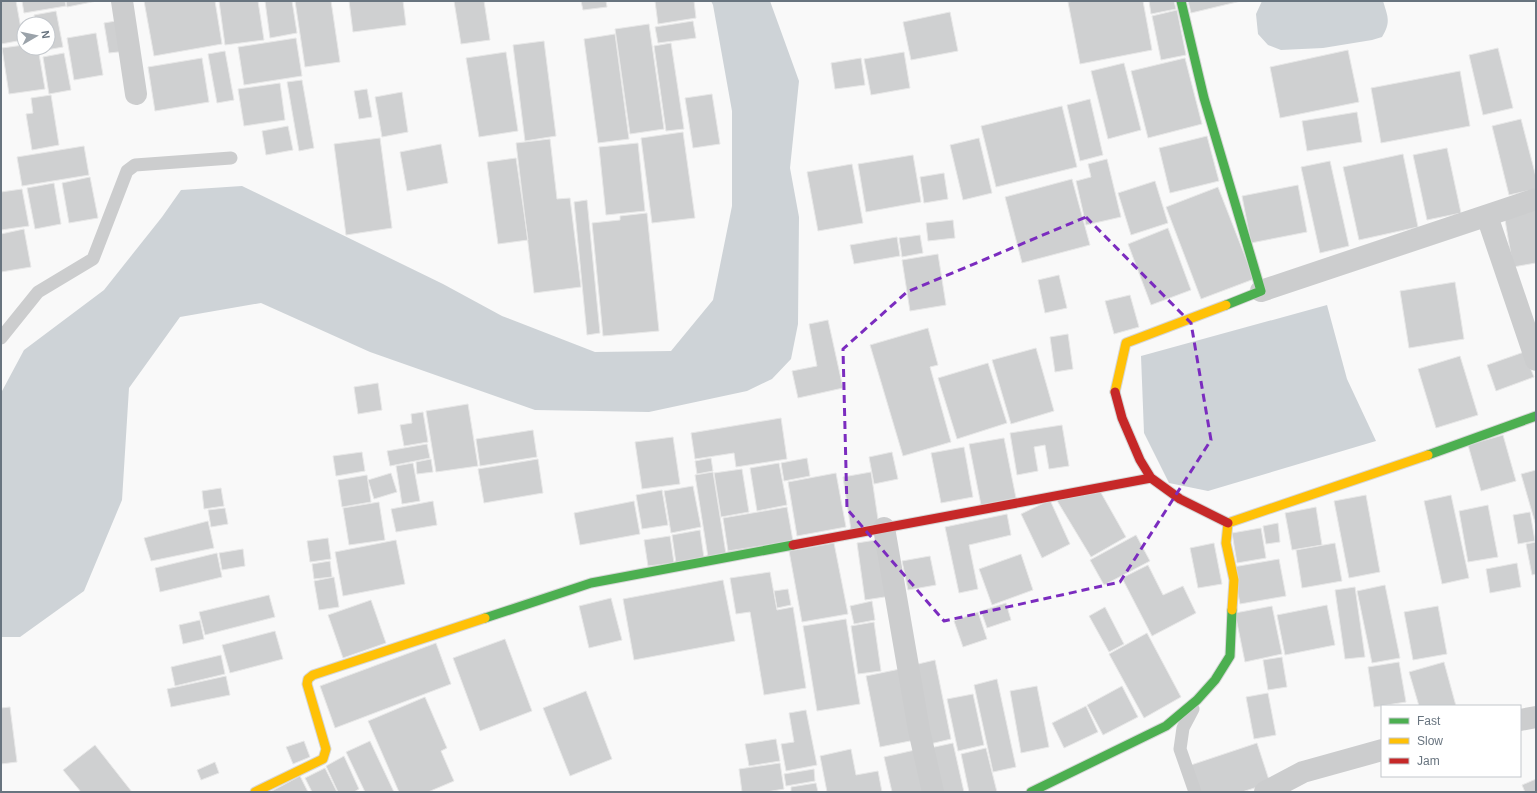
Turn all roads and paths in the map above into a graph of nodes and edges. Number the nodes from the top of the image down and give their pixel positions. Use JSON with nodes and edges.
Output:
{"nodes":[{"id":1,"x":122,"y":1,"type":"edge"},
{"id":2,"x":1181,"y":1,"type":"edge"},
{"id":3,"x":136,"y":94,"type":"dead end"},
{"id":4,"x":231,"y":158,"type":"dead end"},
{"id":5,"x":1536,"y":199,"type":"edge"},
{"id":6,"x":1487,"y":216,"type":"junction"},
{"id":7,"x":1262,"y":291,"type":"junction"},
{"id":8,"x":1,"y":338,"type":"edge"},
{"id":9,"x":1536,"y":360,"type":"edge"},
{"id":10,"x":1536,"y":416,"type":"edge"},
{"id":11,"x":1151,"y":478,"type":"junction"},
{"id":12,"x":1228,"y":523,"type":"junction"},
{"id":13,"x":884,"y":528,"type":"junction"},
{"id":14,"x":1197,"y":700,"type":"junction"},
{"id":15,"x":1536,"y":717,"type":"edge"},
{"id":16,"x":1521,"y":720,"type":"edge"},
{"id":17,"x":1381,"y":750,"type":"edge"},
{"id":18,"x":255,"y":792,"type":"edge"},
{"id":19,"x":933,"y":792,"type":"edge"},
{"id":20,"x":1031,"y":792,"type":"edge"},
{"id":21,"x":1195,"y":792,"type":"edge"},
{"id":22,"x":1265,"y":792,"type":"edge"}],
"edges":[{"from":1,"to":3,"type":"street"},
{"from":2,"to":7,"type":"street"},
{"from":4,"to":8,"type":"lane"},
{"from":5,"to":6,"type":"street"},
{"from":6,"to":7,"type":"street"},
{"from":6,"to":9,"type":"street"},
{"from":7,"to":11,"type":"street"},
{"from":10,"to":12,"type":"street"},
{"from":11,"to":12,"type":"street"},
{"from":11,"to":13,"type":"street"},
{"from":12,"to":14,"type":"street"},
{"from":13,"to":18,"type":"street"},
{"from":13,"to":19,"type":"street"},
{"from":14,"to":20,"type":"street"},
{"from":14,"to":21,"type":"lane"},
{"from":15,"to":16,"type":"street"},
{"from":17,"to":22,"type":"street"}]}
